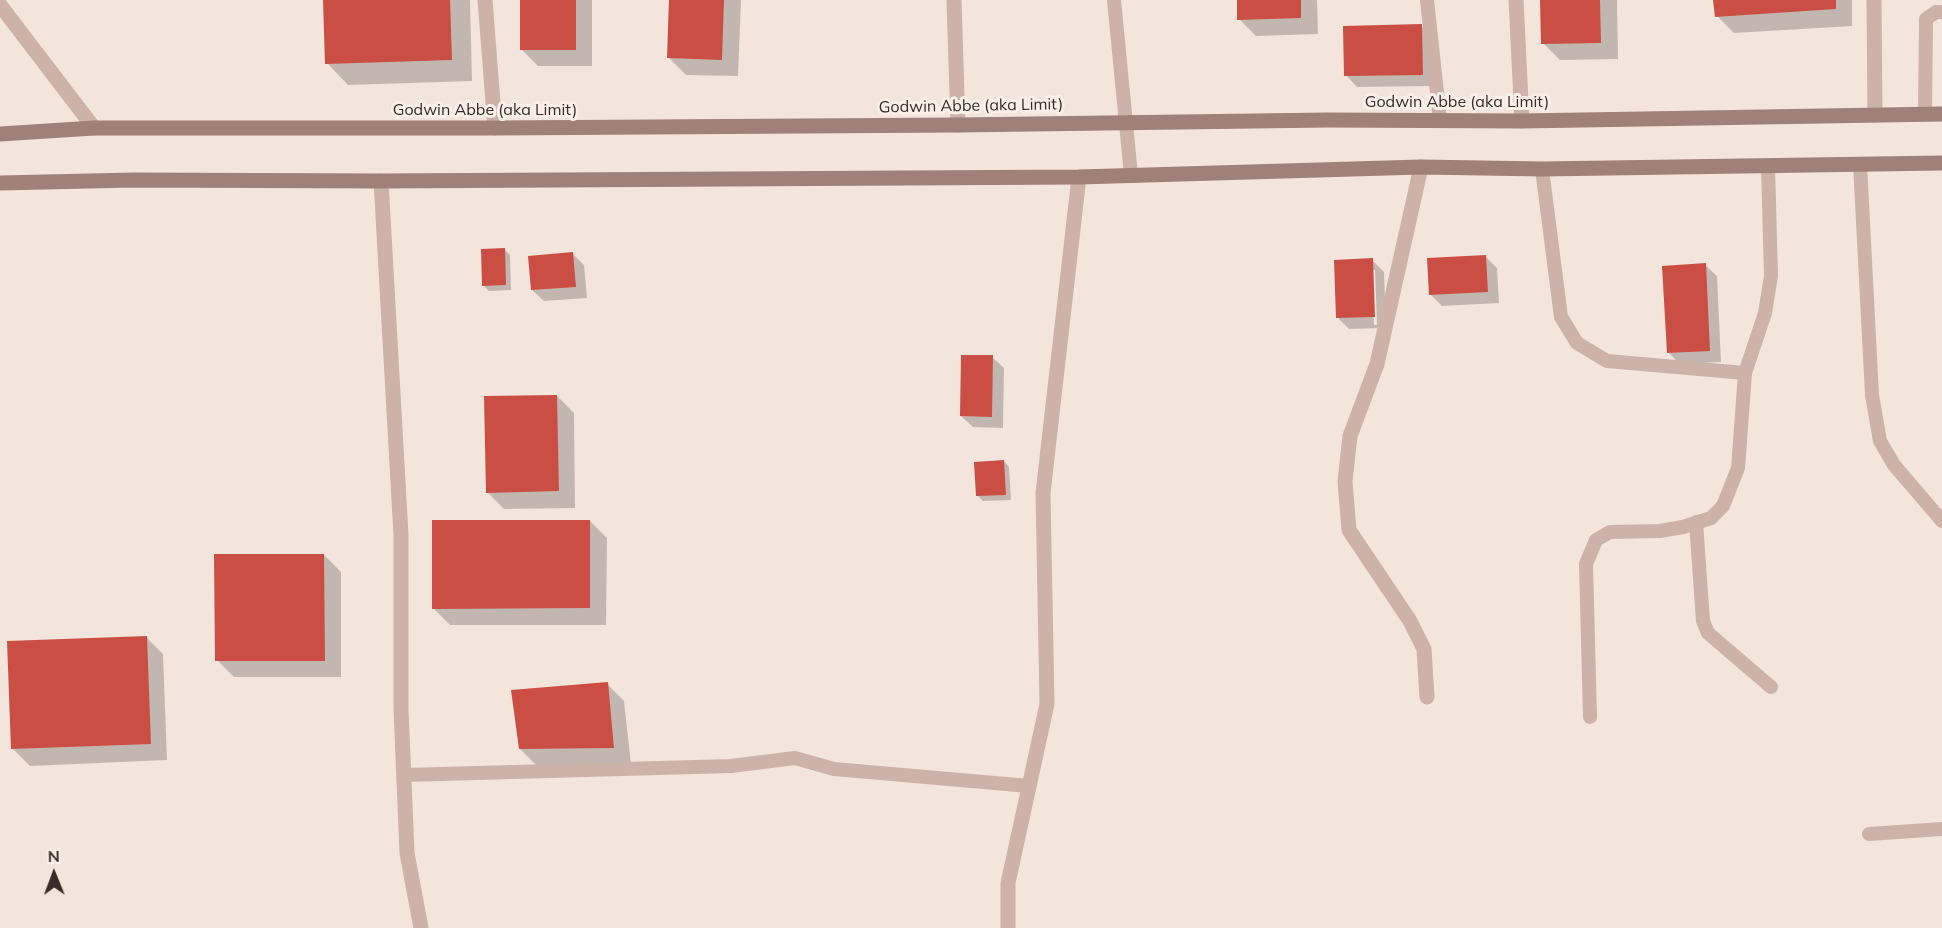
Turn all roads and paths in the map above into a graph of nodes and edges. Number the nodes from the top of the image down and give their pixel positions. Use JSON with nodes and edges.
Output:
{"nodes":[{"id":1,"x":485,"y":0,"type":"edge"},
{"id":2,"x":954,"y":0,"type":"edge"},
{"id":3,"x":1114,"y":0,"type":"edge"},
{"id":4,"x":1427,"y":0,"type":"edge"},
{"id":5,"x":1516,"y":0,"type":"edge"},
{"id":6,"x":1874,"y":0,"type":"edge"},
{"id":7,"x":0,"y":5,"type":"edge"},
{"id":8,"x":1942,"y":12,"type":"edge"},
{"id":9,"x":1924,"y":114,"type":"junction"},
{"id":10,"x":1942,"y":114,"type":"edge"},
{"id":11,"x":1875,"y":115,"type":"junction"},
{"id":12,"x":1440,"y":120,"type":"junction"},
{"id":13,"x":1522,"y":121,"type":"junction"},
{"id":14,"x":1127,"y":123,"type":"junction"},
{"id":15,"x":958,"y":125,"type":"junction"},
{"id":16,"x":94,"y":128,"type":"junction"},
{"id":17,"x":495,"y":129,"type":"junction"},
{"id":18,"x":0,"y":134,"type":"edge"},
{"id":19,"x":1942,"y":163,"type":"edge"},
{"id":20,"x":1860,"y":164,"type":"junction"},
{"id":21,"x":1768,"y":166,"type":"junction"},
{"id":22,"x":1420,"y":167,"type":"junction"},
{"id":23,"x":1542,"y":169,"type":"junction"},
{"id":24,"x":0,"y":170,"type":"edge"},
{"id":25,"x":1131,"y":175,"type":"junction"},
{"id":26,"x":1079,"y":177,"type":"junction"},
{"id":27,"x":381,"y":181,"type":"junction"},
{"id":28,"x":0,"y":183,"type":"edge"},
{"id":29,"x":1745,"y":373,"type":"junction"},
{"id":30,"x":1942,"y":521,"type":"edge"},
{"id":31,"x":1696,"y":522,"type":"junction"},
{"id":32,"x":1771,"y":687,"type":"dead end"},
{"id":33,"x":1427,"y":697,"type":"dead end"},
{"id":34,"x":1590,"y":717,"type":"dead end"},
{"id":35,"x":404,"y":775,"type":"junction"},
{"id":36,"x":1029,"y":786,"type":"junction"},
{"id":37,"x":1942,"y":829,"type":"edge"},
{"id":38,"x":1869,"y":834,"type":"dead end"},
{"id":39,"x":421,"y":928,"type":"edge"},
{"id":40,"x":1008,"y":928,"type":"edge"}],
"edges":[{"from":1,"to":17,"type":"street"},
{"from":2,"to":15,"type":"street"},
{"from":3,"to":14,"type":"lane"},
{"from":4,"to":12,"type":"lane"},
{"from":5,"to":13,"type":"street"},
{"from":6,"to":11,"type":"street"},
{"from":7,"to":16,"type":"street"},
{"from":8,"to":9,"type":"lane"},
{"from":9,"to":10,"type":"street","name":"Godwin Abbe (aka Limit)"},
{"from":9,"to":11,"type":"street","name":"Godwin Abbe (aka Limit)"},
{"from":11,"to":13,"type":"street","name":"Godwin Abbe (aka Limit)"},
{"from":12,"to":13,"type":"street","name":"Godwin Abbe (aka Limit)"},
{"from":12,"to":14,"type":"street","name":"Godwin Abbe (aka Limit)"},
{"from":14,"to":15,"type":"street","name":"Godwin Abbe (aka Limit)"},
{"from":14,"to":25,"type":"lane"},
{"from":15,"to":17,"type":"street","name":"Godwin Abbe (aka Limit)"},
{"from":16,"to":17,"type":"street","name":"Godwin Abbe (aka Limit)"},
{"from":16,"to":18,"type":"street","name":"Godwin Abbe (aka Limit)"},
{"from":19,"to":20,"type":"street"},
{"from":20,"to":21,"type":"street"},
{"from":20,"to":30,"type":"lane"},
{"from":21,"to":23,"type":"street"},
{"from":21,"to":29,"type":"lane"},
{"from":22,"to":23,"type":"street"},
{"from":22,"to":25,"type":"street"},
{"from":22,"to":33,"type":"street"},
{"from":23,"to":29,"type":"lane"},
{"from":24,"to":28,"type":"street"},
{"from":25,"to":26,"type":"street"},
{"from":26,"to":27,"type":"street"},
{"from":26,"to":36,"type":"street"},
{"from":27,"to":28,"type":"street"},
{"from":27,"to":35,"type":"street"},
{"from":29,"to":31,"type":"lane"},
{"from":31,"to":32,"type":"lane"},
{"from":31,"to":34,"type":"lane"},
{"from":35,"to":36,"type":"lane"},
{"from":35,"to":39,"type":"street"},
{"from":36,"to":40,"type":"street"},
{"from":37,"to":38,"type":"lane"}]}
